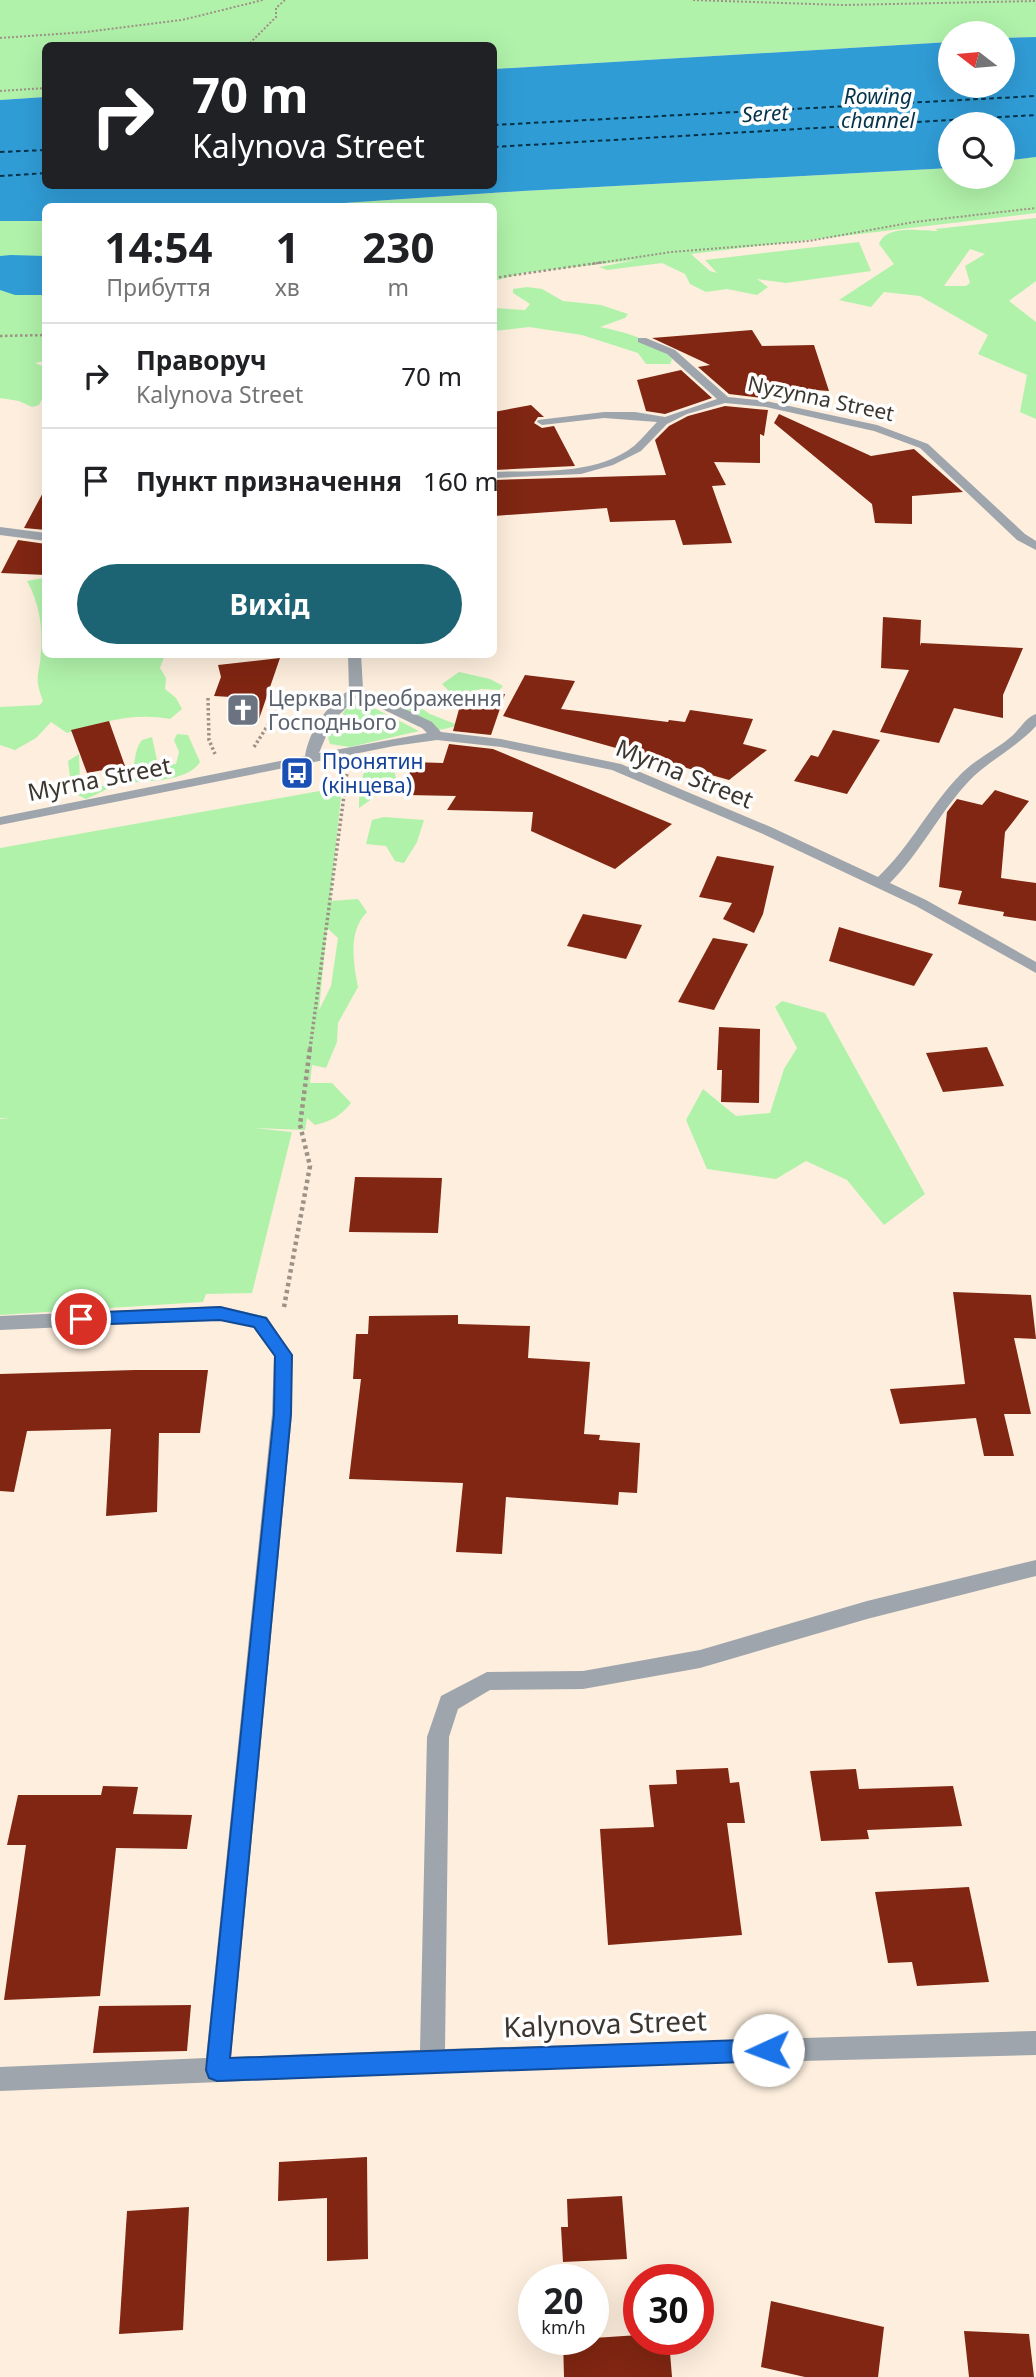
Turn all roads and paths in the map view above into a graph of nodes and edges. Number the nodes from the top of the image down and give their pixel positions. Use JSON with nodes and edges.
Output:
{"nodes":[{"id":1,"x":245,"y":0,"type":"edge"},
{"id":2,"x":263,"y":0,"type":"edge"},
{"id":3,"x":285,"y":0,"type":"edge"},
{"id":4,"x":693,"y":0,"type":"edge"},
{"id":5,"x":258,"y":1,"type":"edge"},
{"id":6,"x":1036,"y":1,"type":"edge"},
{"id":7,"x":0,"y":38,"type":"edge"},
{"id":8,"x":251,"y":42,"type":"edge"},
{"id":9,"x":42,"y":88,"type":"edge"},
{"id":10,"x":0,"y":91,"type":"edge"},
{"id":11,"x":1036,"y":208,"type":"edge"},
{"id":12,"x":497,"y":278,"type":"edge"},
{"id":13,"x":42,"y":335,"type":"edge"},
{"id":14,"x":0,"y":336,"type":"edge"},
{"id":15,"x":642,"y":340,"type":"dead end"},
{"id":16,"x":725,"y":400,"type":"junction"},
{"id":17,"x":666,"y":420,"type":"junction"},
{"id":18,"x":542,"y":422,"type":"dead end"},
{"id":19,"x":497,"y":475,"type":"edge"},
{"id":20,"x":0,"y":531,"type":"edge"},
{"id":21,"x":42,"y":536,"type":"edge"},
{"id":22,"x":1036,"y":546,"type":"edge"},
{"id":23,"x":354,"y":658,"type":"edge"},
{"id":24,"x":356,"y":691,"type":"junction"},
{"id":25,"x":286,"y":697,"type":"dead end"},
{"id":26,"x":208,"y":698,"type":"dead end"},
{"id":27,"x":1036,"y":718,"type":"edge"},
{"id":28,"x":438,"y":736,"type":"junction"},
{"id":29,"x":251,"y":751,"type":"dead end"},
{"id":30,"x":224,"y":755,"type":"dead end"},
{"id":31,"x":311,"y":758,"type":"junction"},
{"id":32,"x":348,"y":764,"type":"dead end"},
{"id":33,"x":0,"y":821,"type":"edge"},
{"id":34,"x":880,"y":884,"type":"junction"},
{"id":35,"x":1036,"y":968,"type":"edge"},
{"id":36,"x":0,"y":1323,"type":"edge"},
{"id":37,"x":274,"y":1342,"type":"junction"},
{"id":38,"x":1036,"y":1568,"type":"edge"},
{"id":39,"x":1036,"y":2043,"type":"edge"},
{"id":40,"x":432,"y":2061,"type":"junction"},
{"id":41,"x":217,"y":2070,"type":"junction"},
{"id":42,"x":0,"y":2079,"type":"edge"}],
"edges":[{"from":1,"to":5,"type":"path"},
{"from":2,"to":5,"type":"path"},
{"from":3,"to":8,"type":"path"},
{"from":4,"to":6,"type":"path"},
{"from":5,"to":7,"type":"path"},
{"from":9,"to":10,"type":"path"},
{"from":11,"to":12,"type":"path"},
{"from":13,"to":14,"type":"path"},
{"from":15,"to":16,"type":"street"},
{"from":16,"to":17,"type":"street","name":"Nyzynna Street"},
{"from":16,"to":22,"type":"street","name":"Nyzynna Street"},
{"from":17,"to":18,"type":"street"},
{"from":17,"to":19,"type":"street","name":"Nyzynna Street"},
{"from":20,"to":21,"type":"street"},
{"from":23,"to":24,"type":"street"},
{"from":24,"to":28,"type":"street"},
{"from":24,"to":31,"type":"street"},
{"from":25,"to":29,"type":"path"},
{"from":26,"to":30,"type":"path"},
{"from":27,"to":34,"type":"street"},
{"from":28,"to":31,"type":"street","name":"Myrna Street"},
{"from":28,"to":34,"type":"street","name":"Myrna Street"},
{"from":31,"to":33,"type":"street","name":"Myrna Street"},
{"from":32,"to":37,"type":"path"},
{"from":34,"to":35,"type":"street","name":"Myrna Street"},
{"from":36,"to":37,"type":"street"},
{"from":37,"to":41,"type":"street"},
{"from":38,"to":40,"type":"street"},
{"from":39,"to":40,"type":"street","name":"Kalynova Street"},
{"from":40,"to":41,"type":"street","name":"Kalynova Street"},
{"from":41,"to":42,"type":"street","name":"Kalynova Street"}]}
